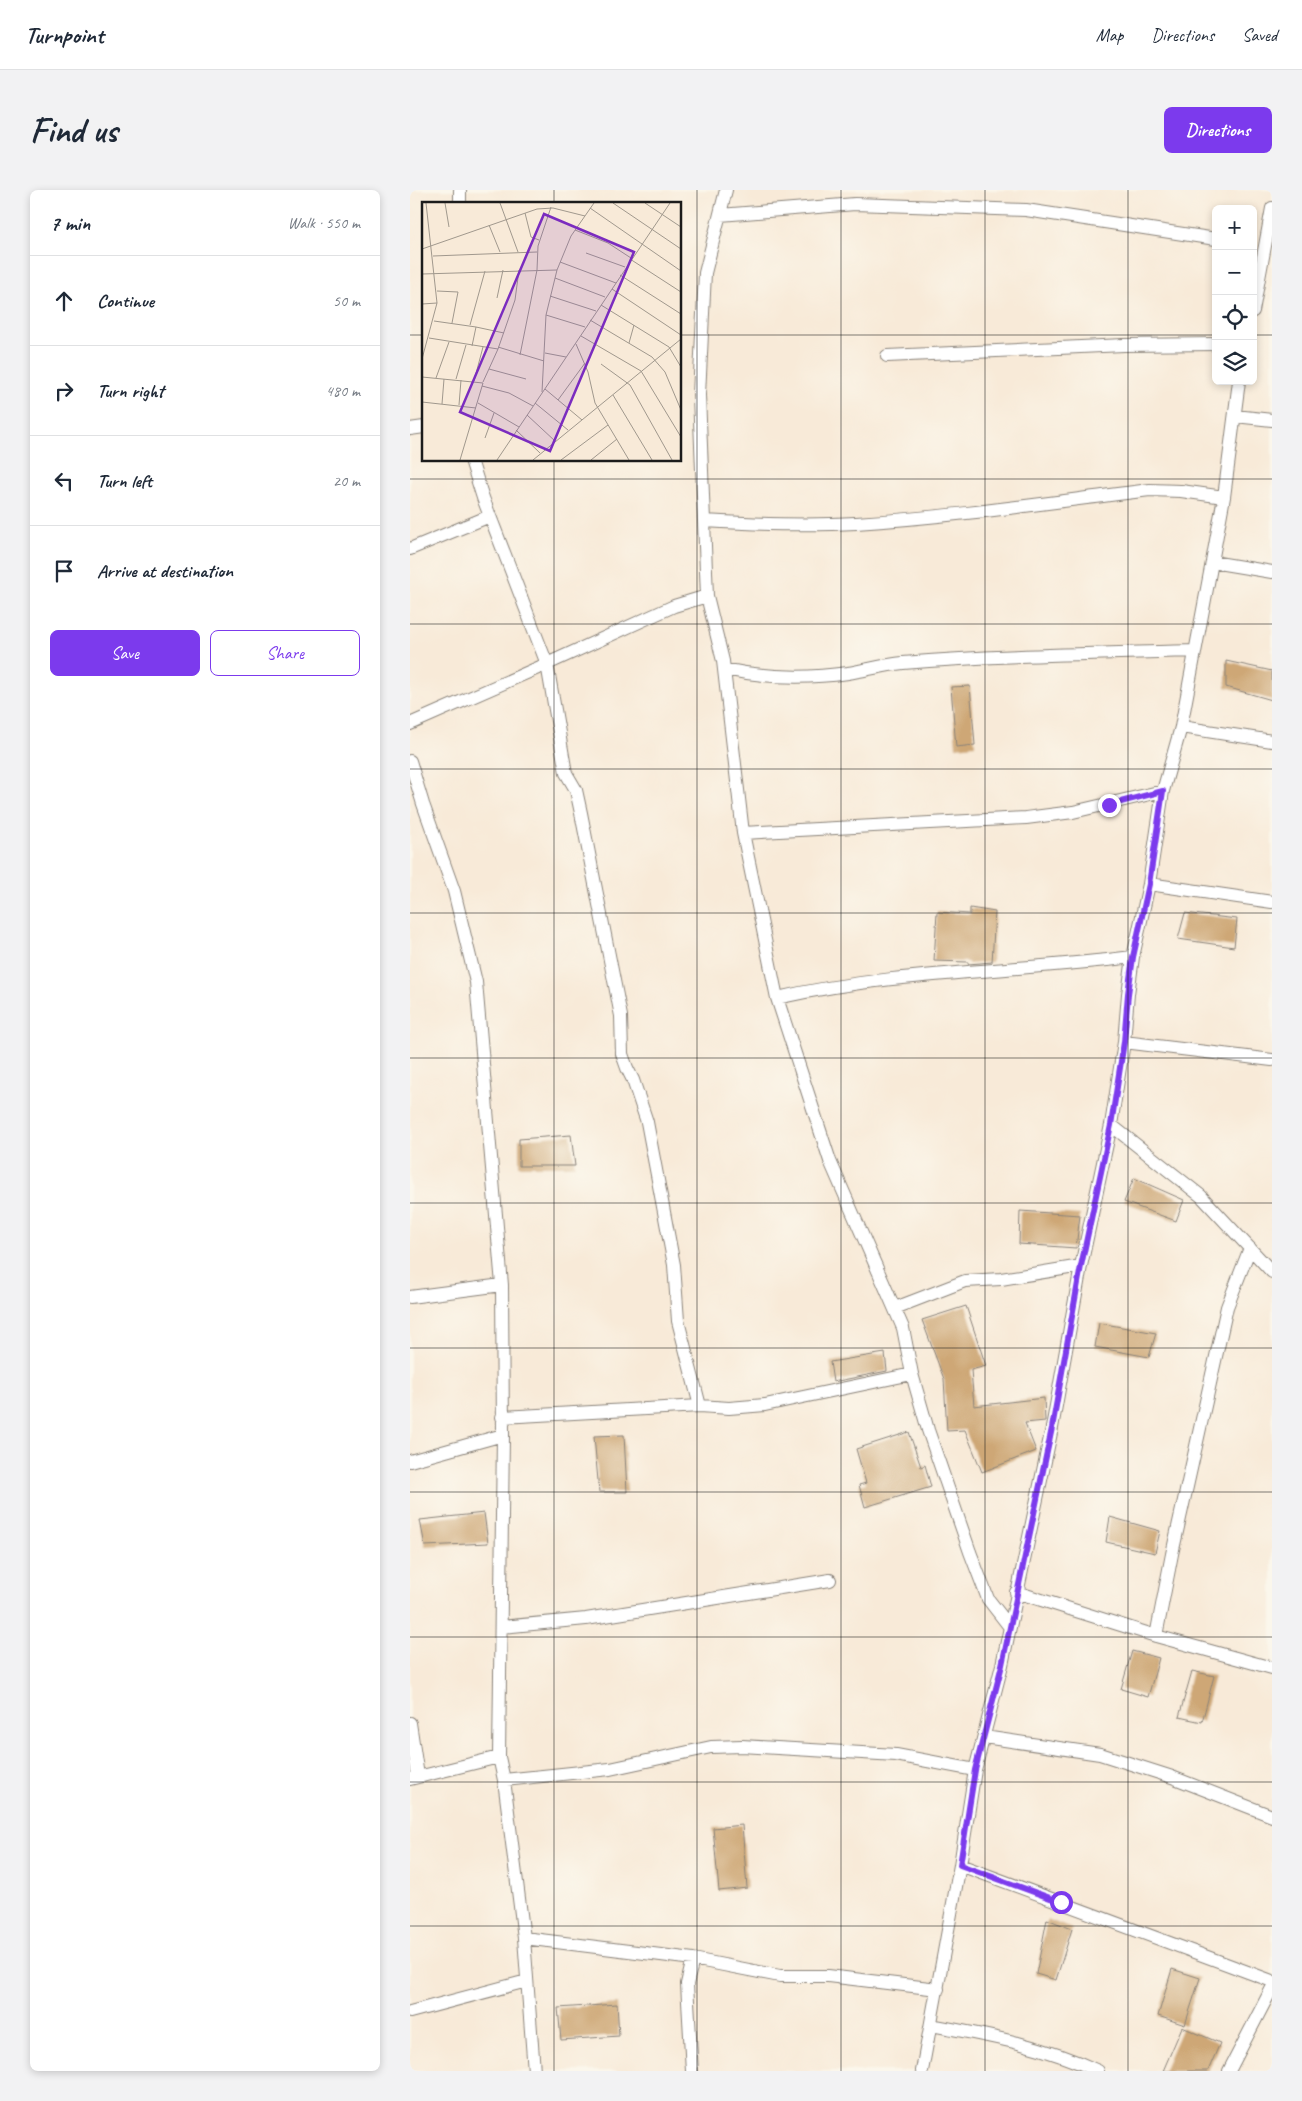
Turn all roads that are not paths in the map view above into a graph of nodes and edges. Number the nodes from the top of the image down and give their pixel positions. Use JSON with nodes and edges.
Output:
{"nodes":[{"id":1,"x":726,"y":190,"type":"edge"},
{"id":2,"x":1272,"y":208,"type":"edge"},
{"id":3,"x":720,"y":215,"type":"junction"},
{"id":4,"x":1212,"y":238,"type":"edge"},
{"id":5,"x":1259,"y":245,"type":"edge"},
{"id":6,"x":1267,"y":260,"type":"edge"},
{"id":7,"x":1257,"y":296,"type":"edge"},
{"id":8,"x":1212,"y":344,"type":"edge"},
{"id":9,"x":887,"y":356,"type":"dead end"},
{"id":10,"x":1239,"y":385,"type":"edge"},
{"id":11,"x":1235,"y":416,"type":"junction"},
{"id":12,"x":1272,"y":420,"type":"edge"},
{"id":13,"x":471,"y":461,"type":"edge"},
{"id":14,"x":1224,"y":497,"type":"junction"},
{"id":15,"x":490,"y":516,"type":"junction"},
{"id":16,"x":704,"y":521,"type":"junction"},
{"id":17,"x":410,"y":549,"type":"edge"},
{"id":18,"x":1212,"y":562,"type":"junction"},
{"id":19,"x":1272,"y":572,"type":"edge"},
{"id":20,"x":707,"y":596,"type":"junction"},
{"id":21,"x":1194,"y":651,"type":"junction"},
{"id":22,"x":547,"y":664,"type":"junction"},
{"id":23,"x":724,"y":669,"type":"junction"},
{"id":24,"x":410,"y":724,"type":"edge"},
{"id":25,"x":1181,"y":727,"type":"junction"},
{"id":26,"x":1272,"y":740,"type":"edge"},
{"id":27,"x":410,"y":762,"type":"edge"},
{"id":28,"x":1163,"y":791,"type":"junction"},
{"id":29,"x":743,"y":833,"type":"junction"},
{"id":30,"x":1149,"y":884,"type":"junction"},
{"id":31,"x":1272,"y":902,"type":"edge"},
{"id":32,"x":1133,"y":957,"type":"junction"},
{"id":33,"x":777,"y":998,"type":"junction"},
{"id":34,"x":1124,"y":1042,"type":"junction"},
{"id":35,"x":1272,"y":1060,"type":"edge"},
{"id":36,"x":1111,"y":1125,"type":"junction"},
{"id":37,"x":1250,"y":1248,"type":"junction"},
{"id":38,"x":1081,"y":1266,"type":"junction"},
{"id":39,"x":1272,"y":1272,"type":"edge"},
{"id":40,"x":502,"y":1285,"type":"junction"},
{"id":41,"x":410,"y":1297,"type":"edge"},
{"id":42,"x":894,"y":1308,"type":"junction"},
{"id":43,"x":912,"y":1374,"type":"junction"},
{"id":44,"x":700,"y":1406,"type":"junction"},
{"id":45,"x":502,"y":1417,"type":"junction"},
{"id":46,"x":503,"y":1435,"type":"junction"},
{"id":47,"x":410,"y":1461,"type":"edge"},
{"id":48,"x":830,"y":1580,"type":"dead end"},
{"id":49,"x":1016,"y":1592,"type":"junction"},
{"id":50,"x":1009,"y":1626,"type":"junction"},
{"id":51,"x":501,"y":1627,"type":"junction"},
{"id":52,"x":1156,"y":1636,"type":"junction"},
{"id":53,"x":1272,"y":1668,"type":"edge"},
{"id":54,"x":410,"y":1723,"type":"edge"},
{"id":55,"x":984,"y":1737,"type":"junction"},
{"id":56,"x":499,"y":1757,"type":"junction"},
{"id":57,"x":975,"y":1770,"type":"junction"},
{"id":58,"x":414,"y":1777,"type":"edge"},
{"id":59,"x":504,"y":1780,"type":"junction"},
{"id":60,"x":1272,"y":1816,"type":"edge"},
{"id":61,"x":960,"y":1865,"type":"junction"},
{"id":62,"x":524,"y":1938,"type":"junction"},
{"id":63,"x":694,"y":1959,"type":"junction"},
{"id":64,"x":1272,"y":1981,"type":"edge"},
{"id":65,"x":527,"y":1982,"type":"junction"},
{"id":66,"x":1272,"y":1988,"type":"edge"},
{"id":67,"x":938,"y":1989,"type":"junction"},
{"id":68,"x":410,"y":2012,"type":"edge"},
{"id":69,"x":931,"y":2025,"type":"junction"},
{"id":70,"x":534,"y":2071,"type":"edge"},
{"id":71,"x":692,"y":2071,"type":"edge"},
{"id":72,"x":922,"y":2071,"type":"edge"},
{"id":73,"x":1098,"y":2071,"type":"edge"},
{"id":74,"x":1229,"y":2071,"type":"edge"}],
"edges":[{"from":1,"to":3,"type":"street"},
{"from":2,"to":5,"type":"street"},
{"from":3,"to":4,"type":"street"},
{"from":3,"to":16,"type":"street"},
{"from":5,"to":6,"type":"street"},
{"from":6,"to":7,"type":"street"},
{"from":8,"to":9,"type":"street"},
{"from":10,"to":11,"type":"street"},
{"from":11,"to":12,"type":"street"},
{"from":11,"to":14,"type":"street"},
{"from":13,"to":15,"type":"street"},
{"from":14,"to":16,"type":"street"},
{"from":14,"to":18,"type":"street"},
{"from":15,"to":17,"type":"street"},
{"from":15,"to":22,"type":"street"},
{"from":16,"to":20,"type":"street"},
{"from":18,"to":19,"type":"street"},
{"from":18,"to":21,"type":"street"},
{"from":20,"to":22,"type":"street"},
{"from":20,"to":23,"type":"street"},
{"from":21,"to":23,"type":"street"},
{"from":21,"to":25,"type":"street"},
{"from":22,"to":24,"type":"street"},
{"from":22,"to":44,"type":"street"},
{"from":23,"to":29,"type":"street"},
{"from":25,"to":26,"type":"street"},
{"from":25,"to":28,"type":"street"},
{"from":27,"to":40,"type":"street"},
{"from":28,"to":29,"type":"street"},
{"from":28,"to":30,"type":"street"},
{"from":29,"to":33,"type":"street"},
{"from":30,"to":31,"type":"street"},
{"from":30,"to":32,"type":"street"},
{"from":32,"to":33,"type":"street"},
{"from":32,"to":34,"type":"street"},
{"from":33,"to":42,"type":"street"},
{"from":34,"to":35,"type":"street"},
{"from":34,"to":36,"type":"street"},
{"from":36,"to":37,"type":"street"},
{"from":36,"to":38,"type":"street"},
{"from":37,"to":39,"type":"street"},
{"from":37,"to":52,"type":"street"},
{"from":38,"to":42,"type":"street"},
{"from":38,"to":49,"type":"street"},
{"from":40,"to":41,"type":"street"},
{"from":40,"to":45,"type":"street"},
{"from":42,"to":43,"type":"street"},
{"from":43,"to":44,"type":"street"},
{"from":43,"to":50,"type":"street"},
{"from":44,"to":45,"type":"street"},
{"from":45,"to":46,"type":"street"},
{"from":46,"to":47,"type":"street"},
{"from":46,"to":51,"type":"street"},
{"from":48,"to":51,"type":"street"},
{"from":49,"to":50,"type":"street"},
{"from":49,"to":52,"type":"street"},
{"from":50,"to":55,"type":"street"},
{"from":51,"to":56,"type":"street"},
{"from":52,"to":53,"type":"street"},
{"from":54,"to":58,"type":"street"},
{"from":55,"to":57,"type":"street"},
{"from":55,"to":60,"type":"street"},
{"from":56,"to":58,"type":"street"},
{"from":56,"to":59,"type":"street"},
{"from":57,"to":59,"type":"street"},
{"from":57,"to":61,"type":"street"},
{"from":59,"to":62,"type":"street"},
{"from":61,"to":64,"type":"street"},
{"from":61,"to":67,"type":"street"},
{"from":62,"to":63,"type":"street"},
{"from":62,"to":65,"type":"street"},
{"from":63,"to":67,"type":"street"},
{"from":63,"to":71,"type":"street"},
{"from":65,"to":68,"type":"street"},
{"from":65,"to":70,"type":"street"},
{"from":66,"to":74,"type":"street"},
{"from":67,"to":69,"type":"street"},
{"from":69,"to":72,"type":"street"},
{"from":69,"to":73,"type":"street"}]}
